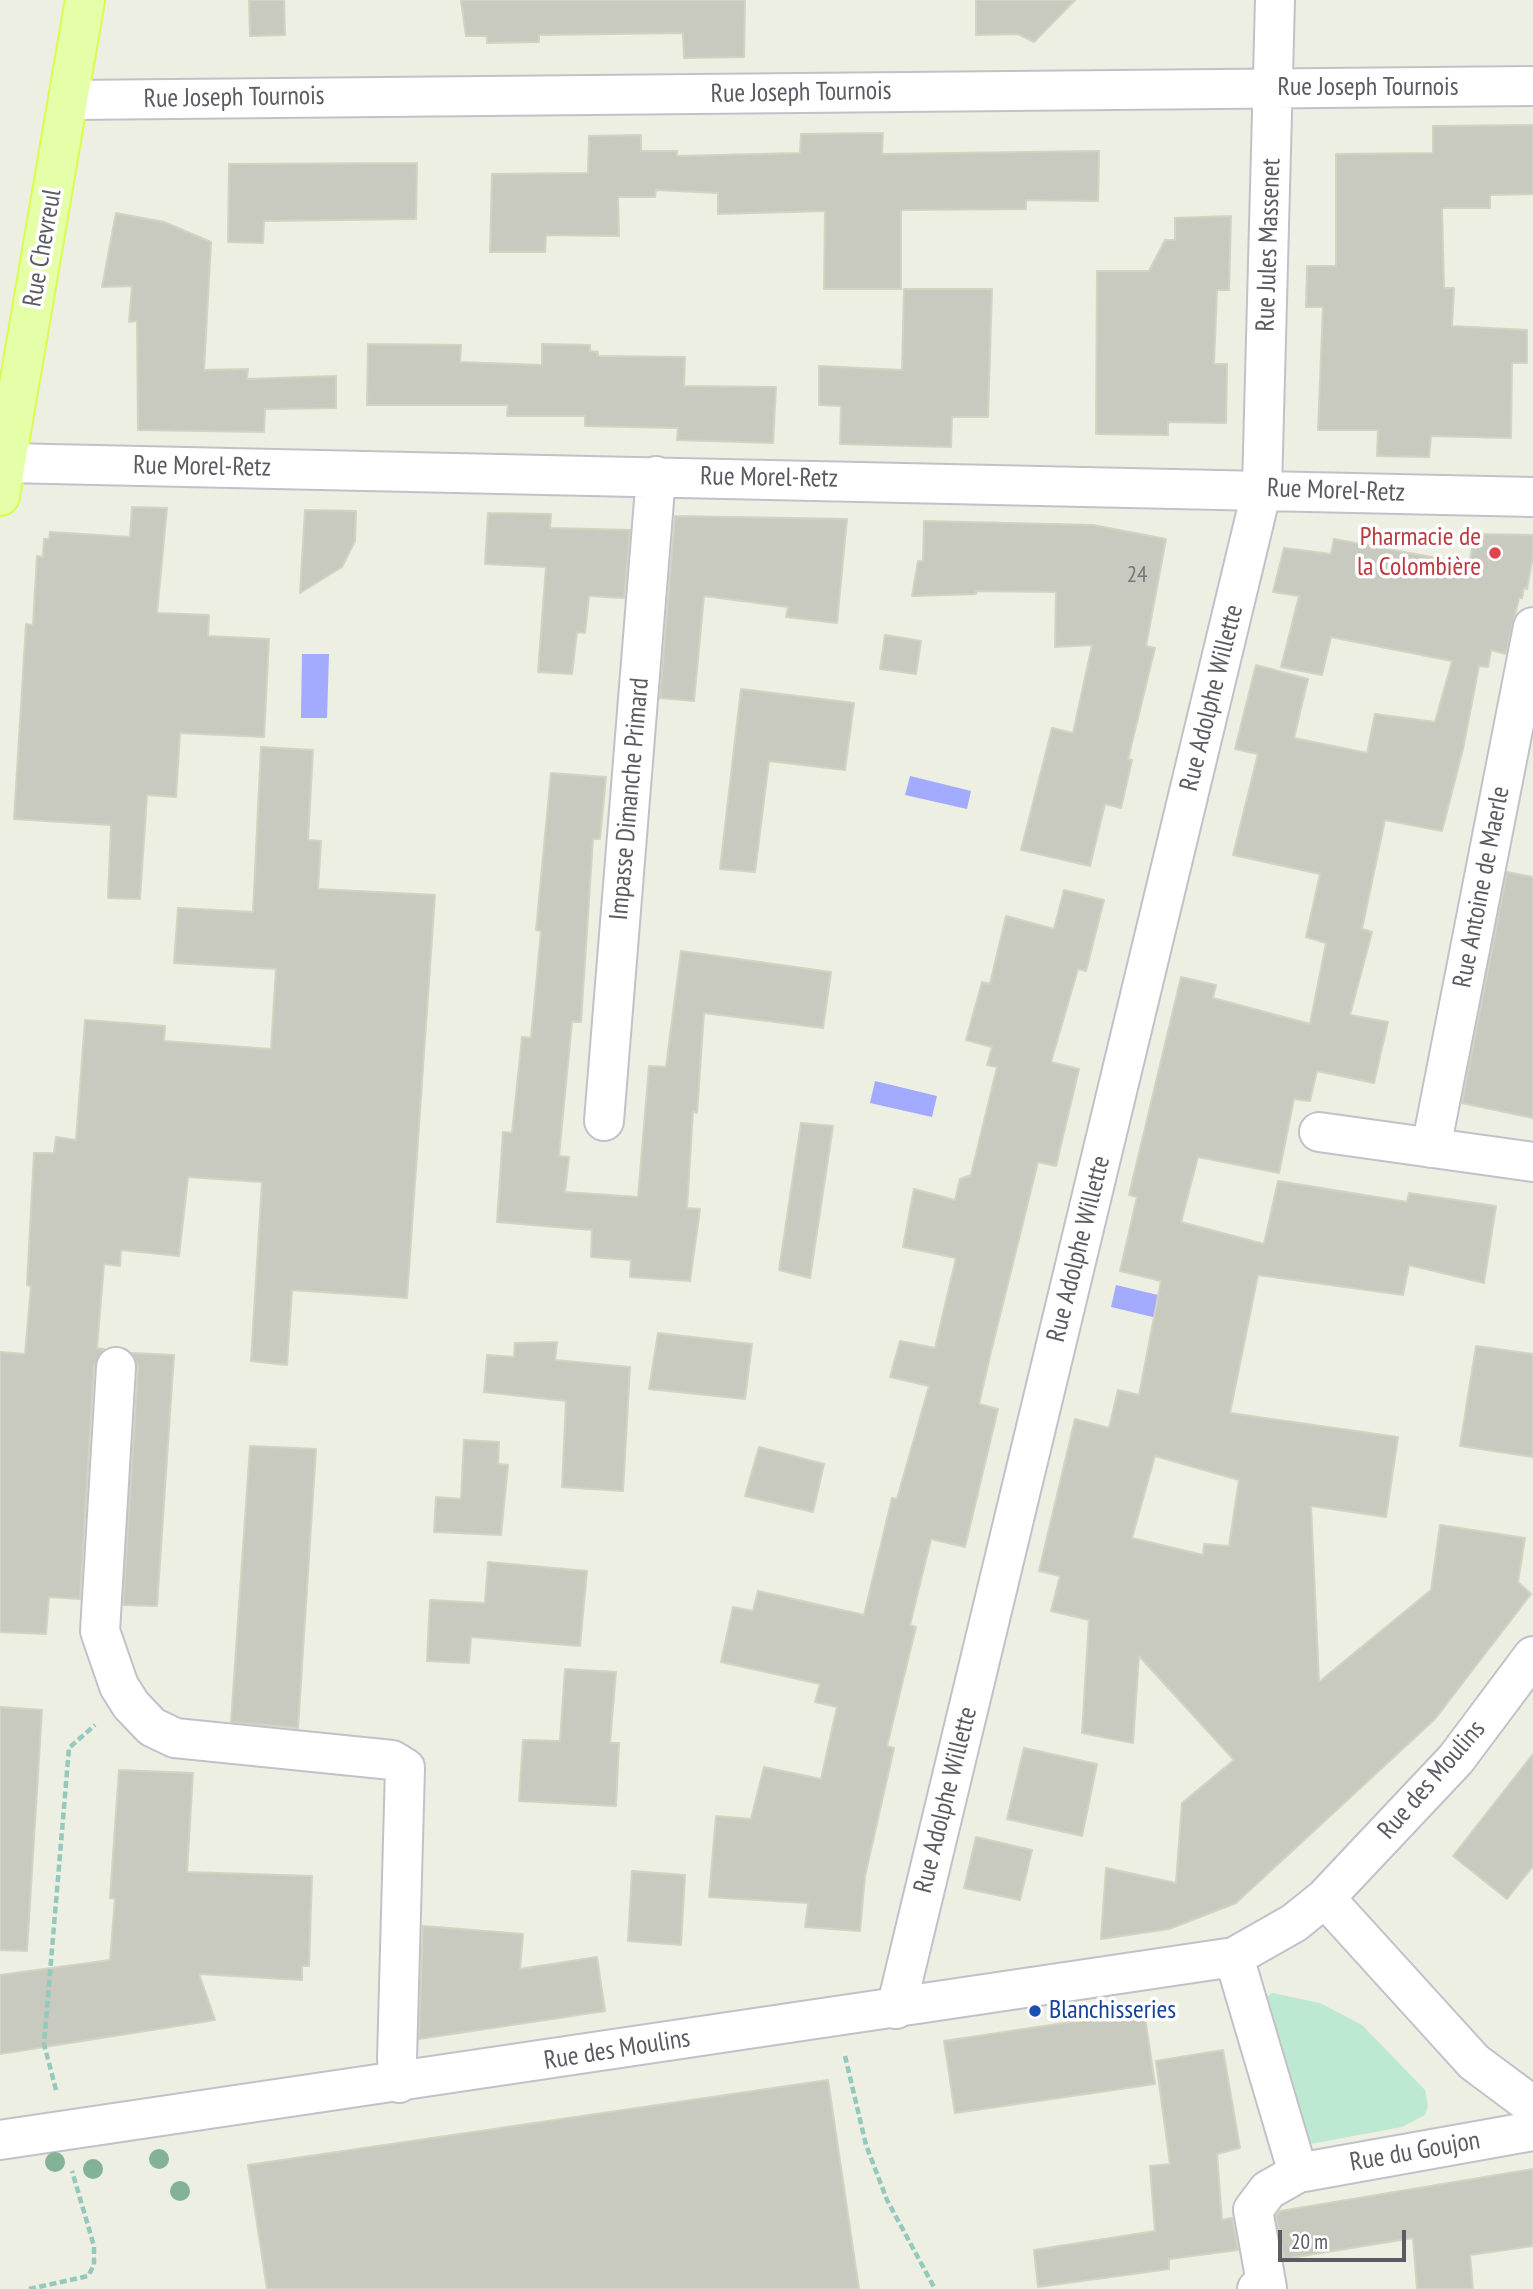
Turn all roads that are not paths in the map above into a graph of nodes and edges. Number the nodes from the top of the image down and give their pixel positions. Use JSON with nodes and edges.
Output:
{"nodes":[{"id":1,"x":85,"y":0,"type":"edge"},
{"id":2,"x":1275,"y":0,"type":"edge"},
{"id":3,"x":1533,"y":86,"type":"edge"},
{"id":4,"x":1274,"y":89,"type":"junction"},
{"id":5,"x":69,"y":100,"type":"junction"},
{"id":6,"x":656,"y":476,"type":"junction"},
{"id":7,"x":3,"y":479,"type":"edge"},
{"id":8,"x":1262,"y":489,"type":"junction"},
{"id":9,"x":1533,"y":497,"type":"edge"},
{"id":10,"x":1533,"y":627,"type":"edge"},
{"id":11,"x":604,"y":1121,"type":"dead end"},
{"id":12,"x":1320,"y":1132,"type":"dead end"},
{"id":13,"x":1431,"y":1148,"type":"junction"},
{"id":14,"x":1533,"y":1162,"type":"edge"},
{"id":15,"x":116,"y":1367,"type":"dead end"},
{"id":16,"x":1533,"y":1656,"type":"edge"},
{"id":17,"x":1325,"y":1898,"type":"junction"},
{"id":18,"x":1234,"y":1957,"type":"junction"},
{"id":19,"x":896,"y":2008,"type":"junction"},
{"id":20,"x":399,"y":2083,"type":"junction"},
{"id":21,"x":1533,"y":2106,"type":"edge"},
{"id":22,"x":1533,"y":2131,"type":"edge"},
{"id":23,"x":4,"y":2145,"type":"edge"},
{"id":24,"x":1298,"y":2172,"type":"junction"},
{"id":25,"x":1257,"y":2289,"type":"edge"}],
"edges":[{"from":1,"to":5,"type":"main road","name":"Rue Chevreul"},
{"from":2,"to":4,"type":"street","name":"Rue Jules Massenet"},
{"from":3,"to":4,"type":"street","name":"Rue Joseph Tournois"},
{"from":4,"to":5,"type":"street","name":"Rue Joseph Tournois"},
{"from":4,"to":8,"type":"street","name":"Rue Jules Massenet"},
{"from":5,"to":7,"type":"main road","name":"Rue Chevreul"},
{"from":6,"to":7,"type":"street","name":"Rue Morel-Retz"},
{"from":6,"to":8,"type":"street","name":"Rue Morel-Retz"},
{"from":6,"to":11,"type":"street","name":"Impasse Dimanche Primard"},
{"from":8,"to":9,"type":"street","name":"Rue Morel-Retz"},
{"from":8,"to":19,"type":"street","name":"Rue Adolphe Willette"},
{"from":10,"to":13,"type":"street","name":"Rue Antoine de Maerle"},
{"from":12,"to":13,"type":"street"},
{"from":13,"to":14,"type":"street"},
{"from":15,"to":20,"type":"street"},
{"from":16,"to":17,"type":"street","name":"Rue des Moulins"},
{"from":17,"to":18,"type":"street","name":"Rue des Moulins"},
{"from":17,"to":21,"type":"street"},
{"from":18,"to":19,"type":"street","name":"Rue des Moulins"},
{"from":18,"to":24,"type":"street"},
{"from":19,"to":20,"type":"street","name":"Rue des Moulins"},
{"from":20,"to":23,"type":"street","name":"Rue des Moulins"},
{"from":22,"to":24,"type":"street","name":"Rue du Goujon"},
{"from":24,"to":25,"type":"street","name":"Rue du Goujon"}]}
